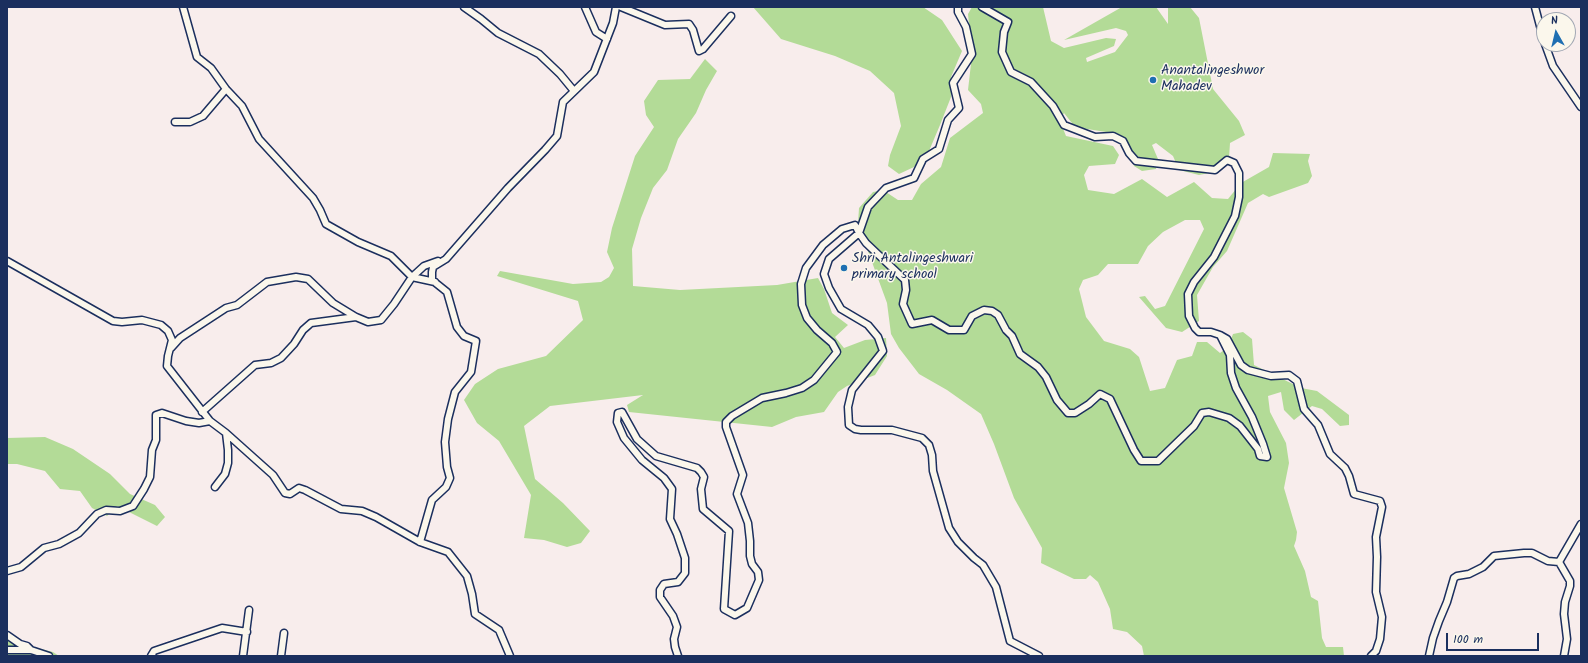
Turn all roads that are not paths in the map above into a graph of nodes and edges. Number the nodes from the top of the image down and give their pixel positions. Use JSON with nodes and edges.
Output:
{"nodes":[{"id":1,"x":183,"y":7,"type":"edge"},
{"id":2,"x":464,"y":7,"type":"edge"},
{"id":3,"x":585,"y":7,"type":"edge"},
{"id":4,"x":616,"y":7,"type":"edge"},
{"id":5,"x":621,"y":7,"type":"edge"},
{"id":6,"x":958,"y":7,"type":"edge"},
{"id":7,"x":982,"y":7,"type":"edge"},
{"id":8,"x":731,"y":16,"type":"dead end"},
{"id":9,"x":607,"y":39,"type":"junction"},
{"id":10,"x":1548,"y":52,"type":"edge"},
{"id":11,"x":226,"y":89,"type":"junction"},
{"id":12,"x":574,"y":91,"type":"junction"},
{"id":13,"x":1581,"y":107,"type":"edge"},
{"id":14,"x":175,"y":122,"type":"dead end"},
{"id":15,"x":859,"y":233,"type":"junction"},
{"id":16,"x":446,"y":259,"type":"junction"},
{"id":17,"x":7,"y":261,"type":"edge"},
{"id":18,"x":412,"y":277,"type":"junction"},
{"id":19,"x":435,"y":282,"type":"junction"},
{"id":20,"x":356,"y":317,"type":"junction"},
{"id":21,"x":1220,"y":335,"type":"junction"},
{"id":22,"x":170,"y":348,"type":"junction"},
{"id":23,"x":202,"y":412,"type":"junction"},
{"id":24,"x":210,"y":421,"type":"junction"},
{"id":25,"x":226,"y":433,"type":"junction"},
{"id":26,"x":215,"y":487,"type":"dead end"},
{"id":27,"x":1581,"y":524,"type":"edge"},
{"id":28,"x":420,"y":542,"type":"junction"},
{"id":29,"x":1559,"y":562,"type":"junction"},
{"id":30,"x":7,"y":571,"type":"edge"},
{"id":31,"x":249,"y":610,"type":"dead end"},
{"id":32,"x":247,"y":632,"type":"junction"},
{"id":33,"x":284,"y":633,"type":"dead end"},
{"id":34,"x":7,"y":634,"type":"edge"},
{"id":35,"x":7,"y":650,"type":"edge"},
{"id":36,"x":31,"y":650,"type":"junction"},
{"id":37,"x":49,"y":656,"type":"edge"},
{"id":38,"x":151,"y":656,"type":"edge"},
{"id":39,"x":243,"y":656,"type":"edge"},
{"id":40,"x":281,"y":656,"type":"edge"},
{"id":41,"x":510,"y":656,"type":"edge"},
{"id":42,"x":678,"y":656,"type":"edge"},
{"id":43,"x":1039,"y":656,"type":"edge"},
{"id":44,"x":1371,"y":656,"type":"edge"},
{"id":45,"x":1429,"y":656,"type":"edge"},
{"id":46,"x":1564,"y":656,"type":"edge"}],
"edges":[{"from":1,"to":11,"type":"street"},
{"from":2,"to":12,"type":"street"},
{"from":3,"to":9,"type":"street"},
{"from":4,"to":9,"type":"street"},
{"from":5,"to":8,"type":"street"},
{"from":6,"to":15,"type":"street"},
{"from":7,"to":21,"type":"street"},
{"from":9,"to":12,"type":"street"},
{"from":10,"to":13,"type":"street"},
{"from":11,"to":14,"type":"street"},
{"from":11,"to":18,"type":"street"},
{"from":12,"to":16,"type":"street"},
{"from":15,"to":21,"type":"street"},
{"from":15,"to":42,"type":"street"},
{"from":15,"to":43,"type":"street"},
{"from":16,"to":18,"type":"street"},
{"from":16,"to":19,"type":"street"},
{"from":17,"to":22,"type":"street"},
{"from":18,"to":19,"type":"street"},
{"from":18,"to":20,"type":"street"},
{"from":19,"to":28,"type":"street"},
{"from":20,"to":22,"type":"street"},
{"from":20,"to":23,"type":"street"},
{"from":21,"to":44,"type":"street"},
{"from":22,"to":23,"type":"street"},
{"from":23,"to":24,"type":"street"},
{"from":24,"to":25,"type":"street"},
{"from":24,"to":30,"type":"street"},
{"from":25,"to":26,"type":"street"},
{"from":25,"to":28,"type":"street"},
{"from":27,"to":29,"type":"street"},
{"from":28,"to":41,"type":"street"},
{"from":29,"to":45,"type":"street"},
{"from":29,"to":46,"type":"street"},
{"from":31,"to":32,"type":"street"},
{"from":32,"to":38,"type":"street"},
{"from":32,"to":39,"type":"street"},
{"from":33,"to":40,"type":"street"},
{"from":34,"to":36,"type":"street"},
{"from":35,"to":36,"type":"street"},
{"from":36,"to":37,"type":"street"}]}
